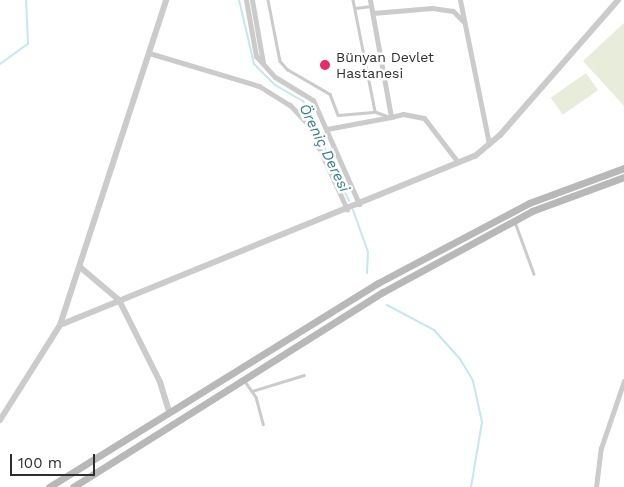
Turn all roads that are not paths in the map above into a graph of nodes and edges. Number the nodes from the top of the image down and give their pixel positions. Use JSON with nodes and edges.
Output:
{"nodes":[{"id":1,"x":166,"y":0,"type":"edge"},
{"id":2,"x":246,"y":0,"type":"edge"},
{"id":3,"x":252,"y":0,"type":"edge"},
{"id":4,"x":268,"y":0,"type":"edge"},
{"id":5,"x":353,"y":0,"type":"edge"},
{"id":6,"x":460,"y":0,"type":"edge"},
{"id":7,"x":618,"y":0,"type":"edge"},
{"id":8,"x":371,"y":3,"type":"edge"},
{"id":9,"x":355,"y":8,"type":"junction"},
{"id":10,"x":373,"y":13,"type":"junction"},
{"id":11,"x":464,"y":21,"type":"junction"},
{"id":12,"x":149,"y":53,"type":"junction"},
{"id":13,"x":263,"y":64,"type":"junction"},
{"id":14,"x":376,"y":112,"type":"junction"},
{"id":15,"x":391,"y":117,"type":"junction"},
{"id":16,"x":327,"y":129,"type":"junction"},
{"id":17,"x":489,"y":144,"type":"junction"},
{"id":18,"x":457,"y":162,"type":"junction"},
{"id":19,"x":624,"y":168,"type":"edge"},
{"id":20,"x":624,"y":177,"type":"edge"},
{"id":21,"x":359,"y":204,"type":"junction"},
{"id":22,"x":347,"y":209,"type":"junction"},
{"id":23,"x":514,"y":221,"type":"junction"},
{"id":24,"x":80,"y":267,"type":"junction"},
{"id":25,"x":534,"y":274,"type":"dead end"},
{"id":26,"x":119,"y":300,"type":"junction"},
{"id":27,"x":60,"y":325,"type":"junction"},
{"id":28,"x":304,"y":375,"type":"dead end"},
{"id":29,"x":244,"y":379,"type":"junction"},
{"id":30,"x":624,"y":381,"type":"edge"},
{"id":31,"x":252,"y":391,"type":"junction"},
{"id":32,"x":169,"y":411,"type":"junction"},
{"id":33,"x":0,"y":420,"type":"edge"},
{"id":34,"x":262,"y":424,"type":"dead end"},
{"id":35,"x":49,"y":487,"type":"edge"},
{"id":36,"x":73,"y":487,"type":"edge"},
{"id":37,"x":596,"y":487,"type":"edge"}],
"edges":[{"from":1,"to":12,"type":"street"},
{"from":2,"to":13,"type":"street"},
{"from":3,"to":13,"type":"street"},
{"from":4,"to":14,"type":"lane"},
{"from":5,"to":9,"type":"lane"},
{"from":6,"to":11,"type":"street"},
{"from":7,"to":17,"type":"street"},
{"from":8,"to":9,"type":"lane"},
{"from":8,"to":10,"type":"street"},
{"from":9,"to":14,"type":"lane"},
{"from":10,"to":11,"type":"street"},
{"from":10,"to":15,"type":"street"},
{"from":11,"to":17,"type":"street"},
{"from":12,"to":22,"type":"street"},
{"from":12,"to":24,"type":"street"},
{"from":13,"to":16,"type":"street"},
{"from":14,"to":15,"type":"lane"},
{"from":15,"to":16,"type":"street"},
{"from":15,"to":18,"type":"street"},
{"from":16,"to":21,"type":"street"},
{"from":17,"to":18,"type":"street"},
{"from":18,"to":21,"type":"street"},
{"from":19,"to":32,"type":"main road"},
{"from":20,"to":23,"type":"main road"},
{"from":21,"to":22,"type":"street"},
{"from":22,"to":26,"type":"street"},
{"from":23,"to":25,"type":"lane"},
{"from":23,"to":29,"type":"main road"},
{"from":24,"to":26,"type":"street"},
{"from":24,"to":27,"type":"street"},
{"from":26,"to":27,"type":"street"},
{"from":26,"to":32,"type":"street"},
{"from":27,"to":33,"type":"street"},
{"from":28,"to":31,"type":"lane"},
{"from":29,"to":31,"type":"lane"},
{"from":29,"to":36,"type":"main road"},
{"from":30,"to":37,"type":"street"},
{"from":31,"to":34,"type":"lane"},
{"from":32,"to":35,"type":"main road"}]}
